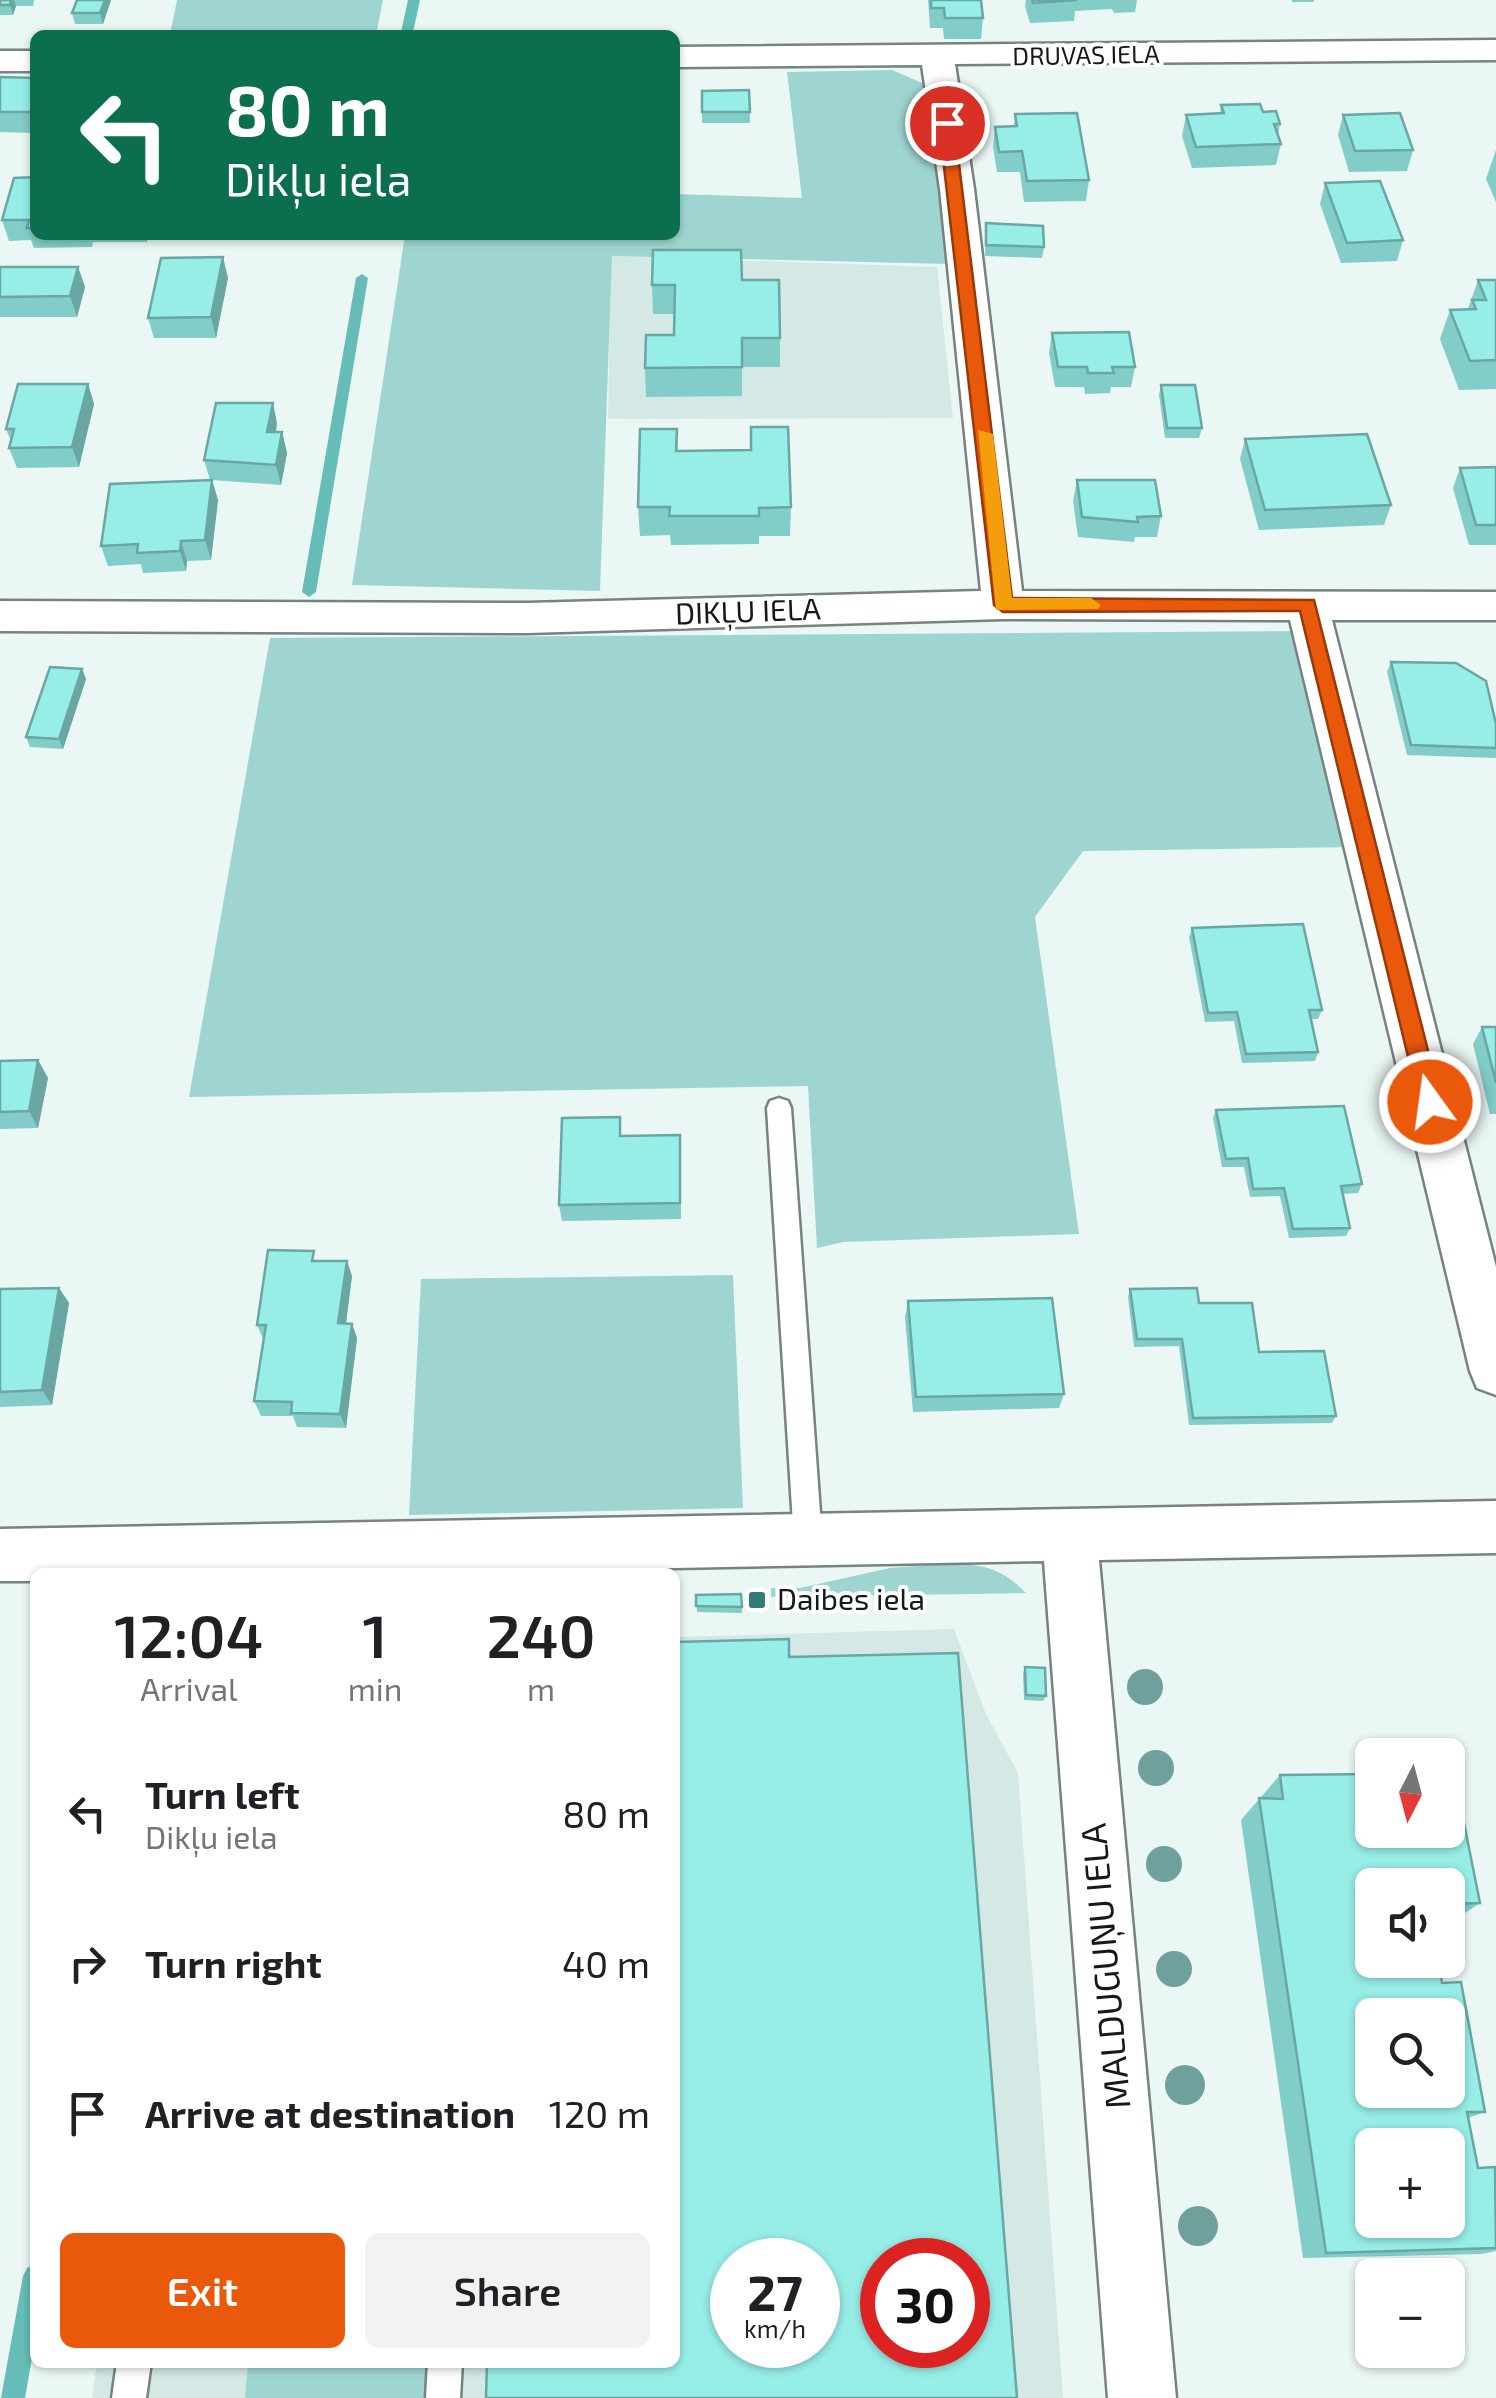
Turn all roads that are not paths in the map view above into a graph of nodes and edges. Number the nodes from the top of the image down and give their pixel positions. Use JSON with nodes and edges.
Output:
{"nodes":[{"id":1,"x":1496,"y":50,"type":"edge"},
{"id":2,"x":680,"y":57,"type":"edge"},
{"id":3,"x":937,"y":57,"type":"junction"},
{"id":4,"x":0,"y":61,"type":"edge"},
{"id":5,"x":30,"y":61,"type":"edge"},
{"id":6,"x":1307,"y":604,"type":"junction"},
{"id":7,"x":1003,"y":605,"type":"junction"},
{"id":8,"x":1496,"y":606,"type":"edge"},
{"id":9,"x":0,"y":616,"type":"edge"},
{"id":10,"x":778,"y":1108,"type":"dead end"},
{"id":11,"x":1496,"y":1371,"type":"edge"},
{"id":12,"x":1496,"y":1527,"type":"edge"},
{"id":13,"x":1069,"y":1534,"type":"junction"},
{"id":14,"x":808,"y":1540,"type":"junction"},
{"id":15,"x":0,"y":1555,"type":"edge"},
{"id":16,"x":254,"y":1562,"type":"edge"},
{"id":17,"x":133,"y":2368,"type":"edge"},
{"id":18,"x":445,"y":2368,"type":"edge"},
{"id":19,"x":129,"y":2398,"type":"edge"},
{"id":20,"x":443,"y":2398,"type":"edge"},
{"id":21,"x":1142,"y":2398,"type":"edge"}],
"edges":[{"from":1,"to":3,"type":"street","name":"DRUVAS IELA"},
{"from":2,"to":3,"type":"street","name":"DRUVAS IELA"},
{"from":3,"to":7,"type":"street"},
{"from":4,"to":5,"type":"street"},
{"from":6,"to":7,"type":"street","name":"DIKĻU IELA"},
{"from":6,"to":8,"type":"street","name":"DIKĻU IELA"},
{"from":6,"to":11,"type":"street"},
{"from":7,"to":9,"type":"street","name":"DIKĻU IELA"},
{"from":10,"to":14,"type":"lane"},
{"from":12,"to":13,"type":"street"},
{"from":13,"to":14,"type":"street"},
{"from":13,"to":21,"type":"street","name":"MALDUGUŅU IELA"},
{"from":14,"to":16,"type":"street"},
{"from":15,"to":16,"type":"street"},
{"from":17,"to":19,"type":"lane"},
{"from":18,"to":20,"type":"lane"}]}
